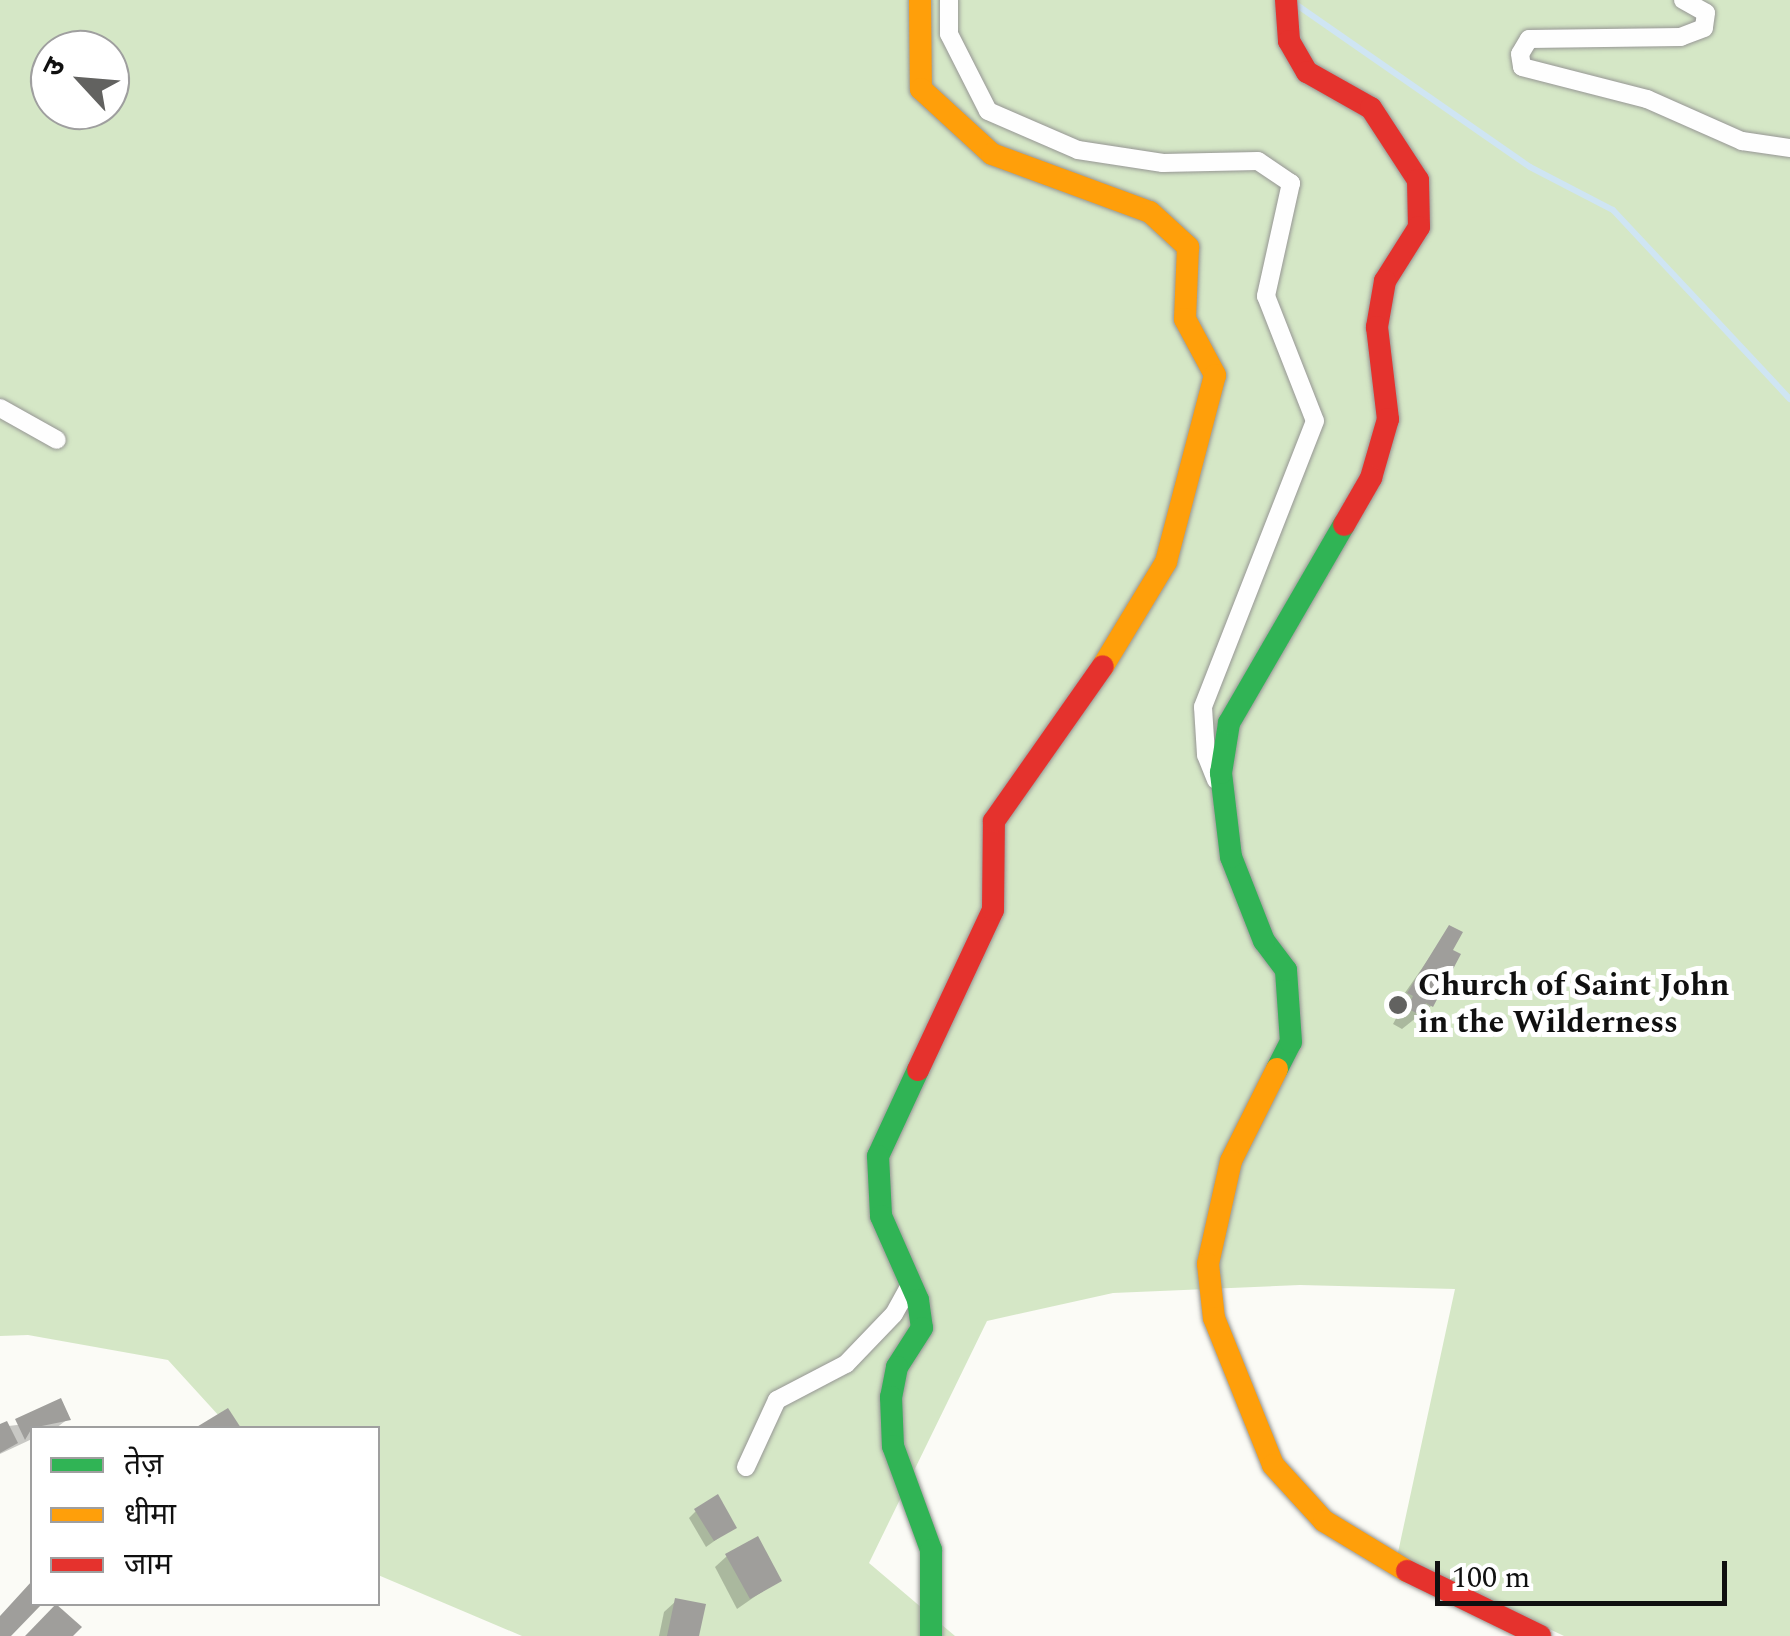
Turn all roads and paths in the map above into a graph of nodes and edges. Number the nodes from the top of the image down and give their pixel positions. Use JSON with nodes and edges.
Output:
{"nodes":[{"id":1,"x":920,"y":0,"type":"edge"},
{"id":2,"x":948,"y":0,"type":"edge"},
{"id":3,"x":1683,"y":0,"type":"edge"},
{"id":4,"x":1285,"y":3,"type":"edge"},
{"id":5,"x":1790,"y":148,"type":"edge"},
{"id":6,"x":0,"y":408,"type":"edge"},
{"id":7,"x":57,"y":440,"type":"dead end"},
{"id":8,"x":1226,"y":803,"type":"junction"},
{"id":9,"x":911,"y":1284,"type":"junction"},
{"id":10,"x":746,"y":1467,"type":"dead end"},
{"id":11,"x":930,"y":1636,"type":"edge"},
{"id":12,"x":1540,"y":1636,"type":"edge"}],
"edges":[{"from":1,"to":9,"type":"main road"},
{"from":2,"to":8,"type":"street"},
{"from":3,"to":5,"type":"street"},
{"from":4,"to":8,"type":"main road"},
{"from":6,"to":7,"type":"street"},
{"from":8,"to":12,"type":"main road"},
{"from":9,"to":10,"type":"street"},
{"from":9,"to":11,"type":"main road"}]}
